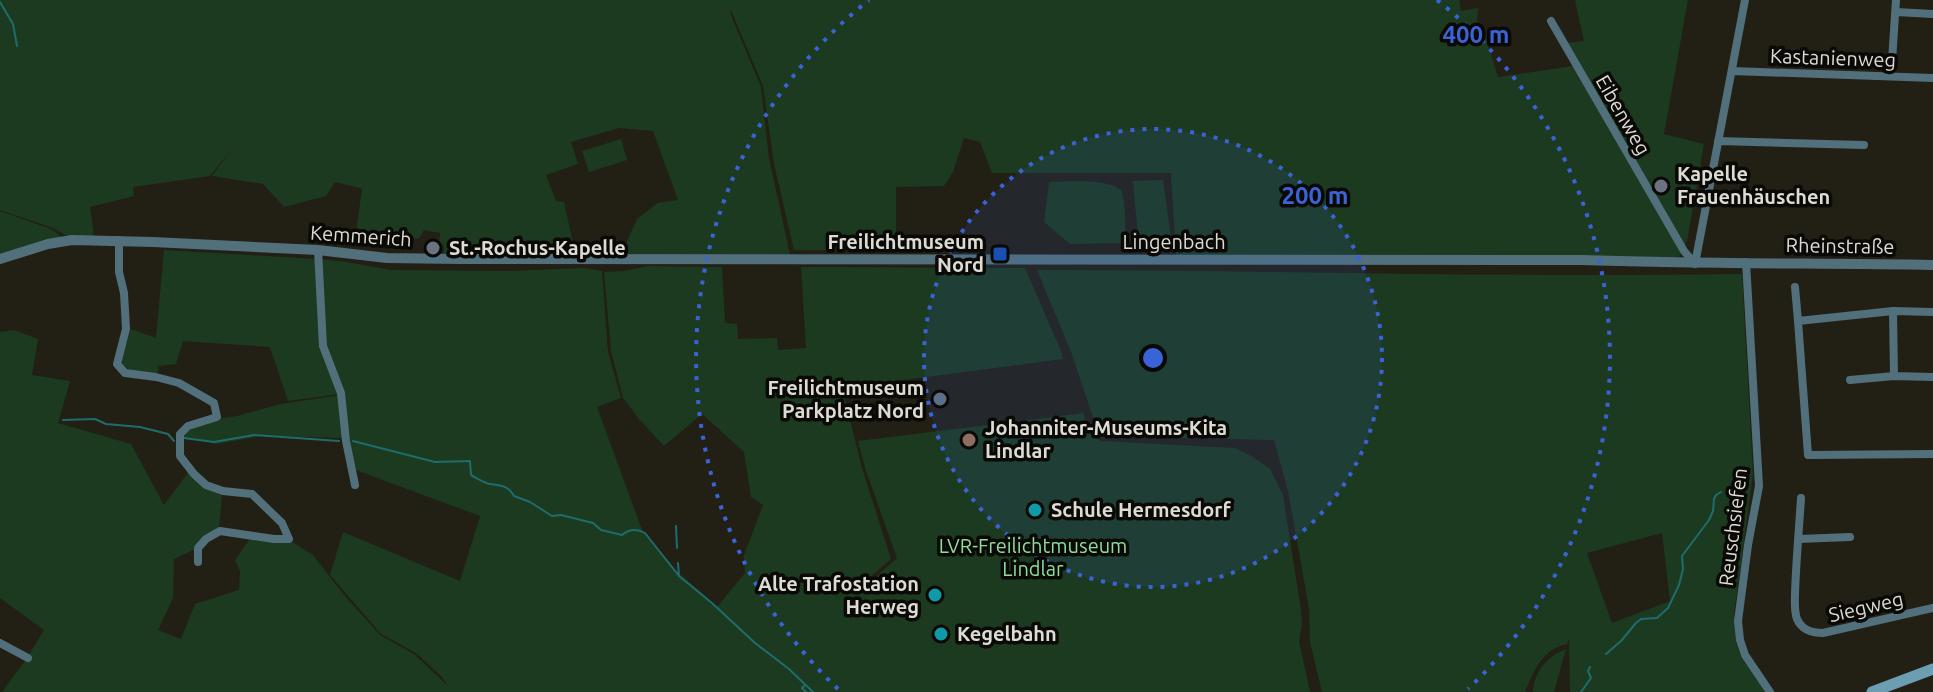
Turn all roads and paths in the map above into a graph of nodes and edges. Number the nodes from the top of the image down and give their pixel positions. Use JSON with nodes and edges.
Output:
{"nodes":[{"id":1,"x":1745,"y":0,"type":"edge"},
{"id":2,"x":1896,"y":0,"type":"edge"},
{"id":3,"x":1896,"y":12,"type":"junction"},
{"id":4,"x":1933,"y":14,"type":"edge"},
{"id":5,"x":1551,"y":21,"type":"dead end"},
{"id":6,"x":1732,"y":71,"type":"junction"},
{"id":7,"x":1891,"y":76,"type":"junction"},
{"id":8,"x":1933,"y":78,"type":"edge"},
{"id":9,"x":1718,"y":141,"type":"junction"},
{"id":10,"x":1864,"y":145,"type":"dead end"},
{"id":11,"x":119,"y":240,"type":"junction"},
{"id":12,"x":318,"y":250,"type":"junction"},
{"id":13,"x":0,"y":259,"type":"edge"},
{"id":14,"x":601,"y":259,"type":"joint"},
{"id":15,"x":1746,"y":262,"type":"junction"},
{"id":16,"x":1695,"y":264,"type":"junction"},
{"id":17,"x":1933,"y":265,"type":"edge"},
{"id":18,"x":1795,"y":287,"type":"dead end"},
{"id":19,"x":1893,"y":311,"type":"junction"},
{"id":20,"x":1933,"y":312,"type":"edge"},
{"id":21,"x":1798,"y":321,"type":"junction"},
{"id":22,"x":1894,"y":376,"type":"junction"},
{"id":23,"x":1933,"y":377,"type":"edge"},
{"id":24,"x":1850,"y":380,"type":"dead end"},
{"id":25,"x":1933,"y":454,"type":"edge"},
{"id":26,"x":355,"y":485,"type":"dead end"},
{"id":27,"x":1801,"y":498,"type":"dead end"},
{"id":28,"x":1850,"y":537,"type":"dead end"},
{"id":29,"x":1799,"y":539,"type":"junction"},
{"id":30,"x":198,"y":562,"type":"dead end"},
{"id":31,"x":1933,"y":608,"type":"edge"},
{"id":32,"x":0,"y":643,"type":"edge"},
{"id":33,"x":28,"y":658,"type":"dead end"},
{"id":34,"x":1933,"y":669,"type":"edge"},
{"id":35,"x":1770,"y":692,"type":"edge"},
{"id":36,"x":1872,"y":692,"type":"edge"}],
"edges":[{"from":1,"to":6,"type":"street"},
{"from":2,"to":3,"type":"street"},
{"from":3,"to":4,"type":"street"},
{"from":3,"to":7,"type":"street"},
{"from":5,"to":16,"type":"street","name":"Eibenweg"},
{"from":6,"to":7,"type":"street","name":"Kastanienweg"},
{"from":6,"to":9,"type":"street"},
{"from":7,"to":8,"type":"street","name":"Kastanienweg"},
{"from":9,"to":10,"type":"street"},
{"from":9,"to":16,"type":"street"},
{"from":11,"to":12,"type":"street","name":"Kemmerich"},
{"from":11,"to":13,"type":"street","name":"Kemmerich"},
{"from":11,"to":30,"type":"street"},
{"from":12,"to":14,"type":"street","name":"Kemmerich"},
{"from":12,"to":26,"type":"street"},
{"from":14,"to":16,"type":"street","name":"Lingenbach"},
{"from":15,"to":16,"type":"street","name":"Lingenbach"},
{"from":15,"to":17,"type":"street","name":"Rheinstraße"},
{"from":15,"to":35,"type":"street","name":"Reuschsiefen"},
{"from":18,"to":21,"type":"street"},
{"from":19,"to":20,"type":"street"},
{"from":19,"to":21,"type":"street"},
{"from":19,"to":22,"type":"street"},
{"from":21,"to":25,"type":"street"},
{"from":22,"to":23,"type":"street"},
{"from":22,"to":24,"type":"street"},
{"from":27,"to":29,"type":"street","name":"Siegweg"},
{"from":28,"to":29,"type":"street"},
{"from":29,"to":31,"type":"street","name":"Siegweg"},
{"from":32,"to":33,"type":"street"},
{"from":34,"to":36,"type":"main road"}]}
